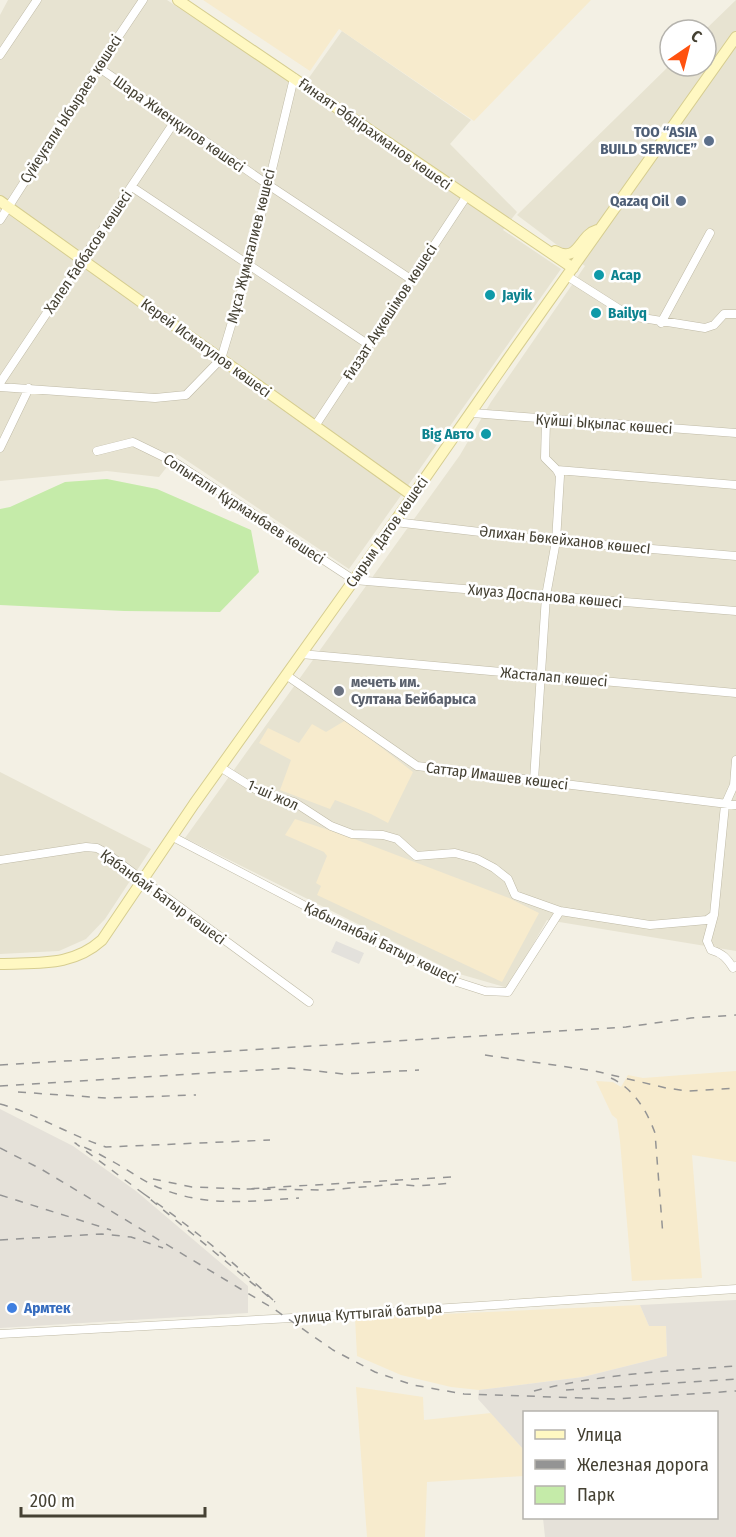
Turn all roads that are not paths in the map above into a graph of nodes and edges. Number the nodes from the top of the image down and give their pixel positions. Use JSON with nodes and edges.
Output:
{"nodes":[{"id":1,"x":37,"y":0,"type":"edge"},
{"id":2,"x":143,"y":0,"type":"edge"},
{"id":3,"x":178,"y":0,"type":"edge"},
{"id":4,"x":736,"y":37,"type":"edge"},
{"id":5,"x":0,"y":55,"type":"edge"},
{"id":6,"x":98,"y":67,"type":"junction"},
{"id":7,"x":294,"y":78,"type":"junction"},
{"id":8,"x":175,"y":121,"type":"junction"},
{"id":9,"x":267,"y":184,"type":"junction"},
{"id":10,"x":132,"y":187,"type":"junction"},
{"id":11,"x":466,"y":197,"type":"junction"},
{"id":12,"x":4,"y":204,"type":"edge"},
{"id":13,"x":0,"y":220,"type":"edge"},
{"id":14,"x":600,"y":230,"type":"junction"},
{"id":15,"x":710,"y":233,"type":"dead end"},
{"id":16,"x":534,"y":241,"type":"junction"},
{"id":17,"x":82,"y":260,"type":"junction"},
{"id":18,"x":249,"y":265,"type":"junction"},
{"id":19,"x":570,"y":272,"type":"junction"},
{"id":20,"x":412,"y":280,"type":"junction"},
{"id":21,"x":545,"y":309,"type":"junction"},
{"id":22,"x":736,"y":314,"type":"edge"},
{"id":23,"x":661,"y":322,"type":"junction"},
{"id":24,"x":369,"y":345,"type":"junction"},
{"id":25,"x":221,"y":359,"type":"junction"},
{"id":26,"x":0,"y":385,"type":"edge"},
{"id":27,"x":29,"y":388,"type":"junction"},
{"id":28,"x":472,"y":413,"type":"junction"},
{"id":29,"x":546,"y":420,"type":"junction"},
{"id":30,"x":315,"y":426,"type":"junction"},
{"id":31,"x":736,"y":433,"type":"edge"},
{"id":32,"x":0,"y":448,"type":"edge"},
{"id":33,"x":97,"y":451,"type":"dead end"},
{"id":34,"x":557,"y":470,"type":"junction"},
{"id":35,"x":736,"y":485,"type":"edge"},
{"id":36,"x":413,"y":496,"type":"junction"},
{"id":37,"x":395,"y":522,"type":"junction"},
{"id":38,"x":556,"y":541,"type":"junction"},
{"id":39,"x":736,"y":556,"type":"edge"},
{"id":40,"x":354,"y":580,"type":"junction"},
{"id":41,"x":546,"y":596,"type":"junction"},
{"id":42,"x":736,"y":611,"type":"edge"},
{"id":43,"x":301,"y":654,"type":"junction"},
{"id":44,"x":286,"y":675,"type":"junction"},
{"id":45,"x":542,"y":676,"type":"junction"},
{"id":46,"x":736,"y":693,"type":"edge"},
{"id":47,"x":736,"y":760,"type":"edge"},
{"id":48,"x":220,"y":767,"type":"junction"},
{"id":49,"x":534,"y":780,"type":"junction"},
{"id":50,"x":725,"y":805,"type":"junction"},
{"id":51,"x":736,"y":805,"type":"edge"},
{"id":52,"x":173,"y":837,"type":"junction"},
{"id":53,"x":0,"y":860,"type":"edge"},
{"id":54,"x":142,"y":881,"type":"junction"},
{"id":55,"x":560,"y":911,"type":"junction"},
{"id":56,"x":714,"y":915,"type":"junction"},
{"id":57,"x":0,"y":964,"type":"edge"},
{"id":58,"x":736,"y":966,"type":"edge"},
{"id":59,"x":309,"y":1002,"type":"dead end"},
{"id":60,"x":736,"y":1289,"type":"edge"},
{"id":61,"x":0,"y":1334,"type":"edge"}],
"edges":[{"from":1,"to":5,"type":"street"},
{"from":2,"to":6,"type":"street","name":"Сүйеуғали Ыбыраев көшесi"},
{"from":3,"to":7,"type":"main road","name":"Ғинаят Әбдірахманов көшесі"},
{"from":4,"to":14,"type":"main road","name":"Сырым Датов көшесі"},
{"from":6,"to":8,"type":"street","name":"Шара Жиенқұлов көшесі"},
{"from":6,"to":12,"type":"street","name":"Сүйеуғали Ыбыраев көшесi"},
{"from":7,"to":9,"type":"street","name":"Мұса Жұмағалиев көшесі"},
{"from":7,"to":11,"type":"main road","name":"Ғинаят Әбдірахманов көшесі"},
{"from":8,"to":9,"type":"street","name":"Шара Жиенқұлов көшесі"},
{"from":8,"to":10,"type":"street","name":"Халел Ғаббасов көшесі"},
{"from":9,"to":18,"type":"street","name":"Мұса Жұмағалиев көшесі"},
{"from":9,"to":20,"type":"street","name":"Шара Жиенқұлов көшесі"},
{"from":10,"to":17,"type":"street","name":"Халел Ғаббасов көшесі"},
{"from":10,"to":18,"type":"street"},
{"from":11,"to":16,"type":"main road","name":"Ғинаят Әбдірахманов көшесі"},
{"from":11,"to":20,"type":"street","name":"Ғиззат Ақкөшімов көшесi"},
{"from":12,"to":13,"type":"street","name":"Сүйеуғали Ыбыраев көшесi"},
{"from":12,"to":17,"type":"main road","name":"Керей Исмагулов көшесі"},
{"from":14,"to":16,"type":"main road"},
{"from":14,"to":19,"type":"main road","name":"Сырым Датов көшесі"},
{"from":15,"to":23,"type":"street"},
{"from":16,"to":19,"type":"main road","name":"Ғинаят Әбдірахманов көшесі"},
{"from":16,"to":21,"type":"main road"},
{"from":17,"to":25,"type":"main road","name":"Керей Исмагулов көшесі"},
{"from":17,"to":26,"type":"street","name":"Халел Ғаббасов көшесі"},
{"from":18,"to":24,"type":"street"},
{"from":18,"to":25,"type":"street","name":"Мұса Жұмағалиев көшесі"},
{"from":19,"to":21,"type":"main road","name":"Сырым Датов көшесі"},
{"from":19,"to":23,"type":"street"},
{"from":20,"to":24,"type":"street","name":"Ғиззат Ақкөшімов көшесi"},
{"from":21,"to":28,"type":"main road","name":"Сырым Датов көшесі"},
{"from":22,"to":23,"type":"street"},
{"from":24,"to":30,"type":"street","name":"Ғиззат Ақкөшімов көшесi"},
{"from":25,"to":27,"type":"street","name":"Мұса Жұмағалиев көшесі"},
{"from":25,"to":30,"type":"main road","name":"Керей Исмагулов көшесі"},
{"from":26,"to":27,"type":"street","name":"Мұса Жұмағалиев көшесі"},
{"from":27,"to":32,"type":"street"},
{"from":28,"to":29,"type":"street","name":"Күйші Ықылас көшесі"},
{"from":28,"to":36,"type":"main road","name":"Сырым Датов көшесі"},
{"from":29,"to":31,"type":"street","name":"Күйші Ықылас көшесі"},
{"from":29,"to":34,"type":"street"},
{"from":30,"to":36,"type":"main road","name":"Керей Исмагулов көшесі"},
{"from":33,"to":40,"type":"street","name":"Сопығали Құрманбаев көшесі"},
{"from":34,"to":35,"type":"street"},
{"from":34,"to":38,"type":"street"},
{"from":36,"to":37,"type":"main road","name":"Сырым Датов көшесі"},
{"from":37,"to":38,"type":"street","name":"Әлихан Бөкейханов көшесI"},
{"from":37,"to":40,"type":"main road","name":"Сырым Датов көшесі"},
{"from":38,"to":39,"type":"street","name":"Әлихан Бөкейханов көшесI"},
{"from":38,"to":41,"type":"street"},
{"from":40,"to":41,"type":"street","name":"Хиуаз Доспанова көшесі"},
{"from":40,"to":43,"type":"main road","name":"Сырым Датов көшесі"},
{"from":41,"to":42,"type":"street","name":"Хиуаз Доспанова көшесі"},
{"from":41,"to":45,"type":"street"},
{"from":43,"to":44,"type":"main road","name":"Сырым Датов көшесі"},
{"from":43,"to":45,"type":"street","name":"Жасталап көшесі"},
{"from":44,"to":48,"type":"main road","name":"Сырым Датов көшесі"},
{"from":44,"to":49,"type":"street","name":"Саттар Имашев көшесі"},
{"from":45,"to":46,"type":"street","name":"Жасталап көшесі"},
{"from":45,"to":49,"type":"street"},
{"from":47,"to":50,"type":"street"},
{"from":48,"to":52,"type":"main road","name":"Сырым Датов көшесі"},
{"from":48,"to":55,"type":"street","name":"1-ші жол"},
{"from":49,"to":50,"type":"street","name":"Саттар Имашев көшесі"},
{"from":50,"to":51,"type":"street","name":"Саттар Имашев көшесі"},
{"from":50,"to":56,"type":"street"},
{"from":52,"to":54,"type":"main road","name":"Сырым Датов көшесі"},
{"from":52,"to":55,"type":"street","name":"Қабыланбай Батыр көшесі"},
{"from":53,"to":54,"type":"street","name":"Қабанбай Батыр көшесі"},
{"from":54,"to":57,"type":"main road","name":"Сырым Датов көшесі"},
{"from":54,"to":59,"type":"street","name":"Қабанбай Батыр көшесі"},
{"from":55,"to":56,"type":"street"},
{"from":56,"to":58,"type":"street"},
{"from":60,"to":61,"type":"street","name":"улица Куттыгай батыра"}]}
